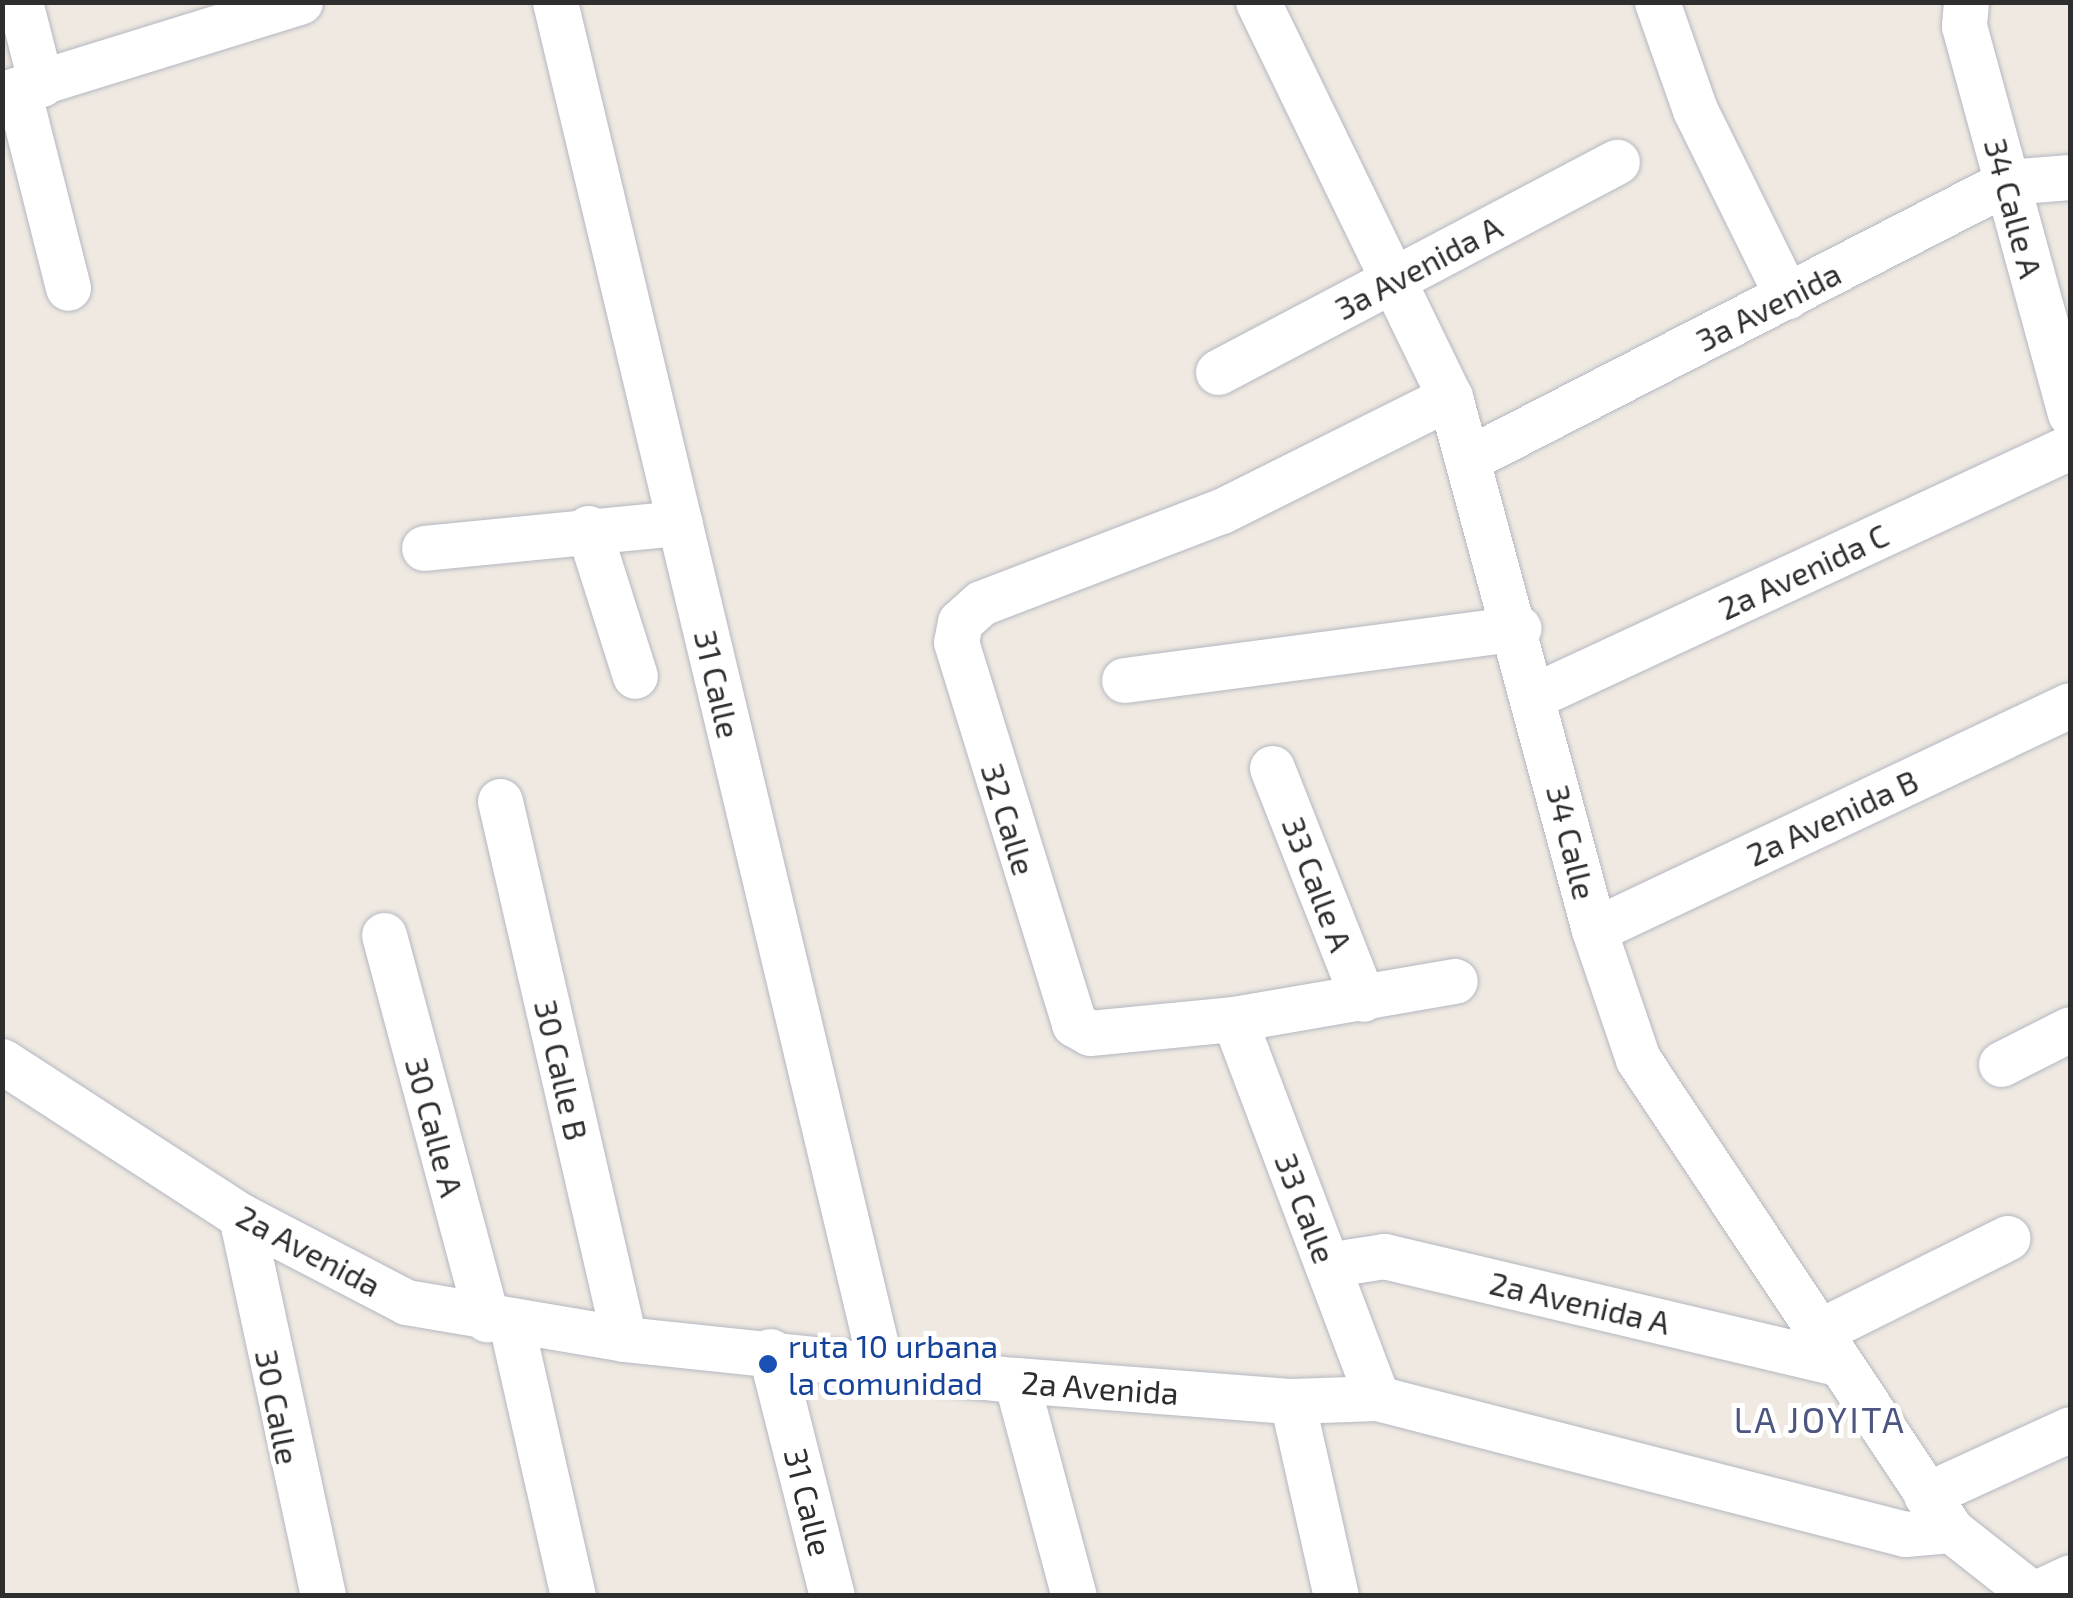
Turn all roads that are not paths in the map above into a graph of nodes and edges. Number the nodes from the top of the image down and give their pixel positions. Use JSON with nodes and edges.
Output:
{"nodes":[{"id":1,"x":20,"y":2,"type":"edge"},
{"id":2,"x":300,"y":2,"type":"edge"},
{"id":3,"x":555,"y":2,"type":"edge"},
{"id":4,"x":1258,"y":2,"type":"edge"},
{"id":5,"x":1966,"y":2,"type":"edge"},
{"id":6,"x":1658,"y":3,"type":"edge"},
{"id":7,"x":20,"y":89,"type":"edge"},
{"id":8,"x":1617,"y":162,"type":"dead end"},
{"id":9,"x":2070,"y":177,"type":"edge"},
{"id":10,"x":2007,"y":182,"type":"junction"},
{"id":11,"x":1399,"y":277,"type":"junction"},
{"id":12,"x":68,"y":288,"type":"dead end"},
{"id":13,"x":1787,"y":296,"type":"junction"},
{"id":14,"x":1218,"y":372,"type":"dead end"},
{"id":15,"x":1450,"y":397,"type":"junction"},
{"id":16,"x":2070,"y":414,"type":"edge"},
{"id":17,"x":2070,"y":447,"type":"edge"},
{"id":18,"x":1472,"y":458,"type":"junction"},
{"id":19,"x":680,"y":523,"type":"junction"},
{"id":20,"x":588,"y":528,"type":"junction"},
{"id":21,"x":424,"y":548,"type":"dead end"},
{"id":22,"x":1519,"y":628,"type":"junction"},
{"id":23,"x":634,"y":676,"type":"dead end"},
{"id":24,"x":1124,"y":680,"type":"dead end"},
{"id":25,"x":1536,"y":696,"type":"junction"},
{"id":26,"x":2070,"y":706,"type":"edge"},
{"id":27,"x":1272,"y":768,"type":"dead end"},
{"id":28,"x":500,"y":801,"type":"dead end"},
{"id":29,"x":1594,"y":930,"type":"junction"},
{"id":30,"x":384,"y":935,"type":"dead end"},
{"id":31,"x":1456,"y":981,"type":"dead end"},
{"id":32,"x":1363,"y":1000,"type":"junction"},
{"id":33,"x":1234,"y":1019,"type":"junction"},
{"id":34,"x":2070,"y":1029,"type":"edge"},
{"id":35,"x":2,"y":1061,"type":"edge"},
{"id":36,"x":2001,"y":1064,"type":"dead end"},
{"id":37,"x":241,"y":1216,"type":"junction"},
{"id":38,"x":2006,"y":1238,"type":"dead end"},
{"id":39,"x":1327,"y":1265,"type":"junction"},
{"id":40,"x":499,"y":1321,"type":"junction"},
{"id":41,"x":624,"y":1339,"type":"junction"},
{"id":42,"x":1823,"y":1348,"type":"junction"},
{"id":43,"x":770,"y":1350,"type":"junction"},
{"id":44,"x":881,"y":1366,"type":"junction"},
{"id":45,"x":1016,"y":1380,"type":"junction"},
{"id":46,"x":1377,"y":1398,"type":"junction"},
{"id":47,"x":1292,"y":1401,"type":"junction"},
{"id":48,"x":2070,"y":1429,"type":"edge"},
{"id":49,"x":1890,"y":1444,"type":"junction"},
{"id":50,"x":1938,"y":1512,"type":"junction"},
{"id":51,"x":1852,"y":1520,"type":"junction"},
{"id":52,"x":2047,"y":1589,"type":"edge"},
{"id":53,"x":323,"y":1596,"type":"edge"},
{"id":54,"x":574,"y":1596,"type":"edge"},
{"id":55,"x":832,"y":1596,"type":"edge"},
{"id":56,"x":1074,"y":1596,"type":"edge"},
{"id":57,"x":1336,"y":1596,"type":"edge"}],
"edges":[{"from":1,"to":7,"type":"street"},
{"from":2,"to":7,"type":"street"},
{"from":3,"to":19,"type":"street","name":"31 Calle"},
{"from":4,"to":11,"type":"street","name":"34 Calle"},
{"from":5,"to":10,"type":"street","name":"34 Calle A"},
{"from":6,"to":13,"type":"street"},
{"from":7,"to":12,"type":"street"},
{"from":8,"to":11,"type":"street","name":"3a Avenida A"},
{"from":9,"to":10,"type":"street","name":"3a Avenida"},
{"from":10,"to":13,"type":"street","name":"3a Avenida"},
{"from":10,"to":16,"type":"street","name":"34 Calle A"},
{"from":11,"to":14,"type":"street","name":"3a Avenida A"},
{"from":11,"to":15,"type":"street","name":"34 Calle"},
{"from":13,"to":18,"type":"street","name":"3a Avenida"},
{"from":15,"to":18,"type":"street","name":"34 Calle"},
{"from":15,"to":33,"type":"street","name":"32 Calle"},
{"from":17,"to":25,"type":"street","name":"2a Avenida C"},
{"from":18,"to":22,"type":"street","name":"34 Calle"},
{"from":19,"to":20,"type":"street"},
{"from":19,"to":44,"type":"street","name":"31 Calle"},
{"from":20,"to":21,"type":"street"},
{"from":20,"to":23,"type":"street"},
{"from":22,"to":24,"type":"street"},
{"from":22,"to":25,"type":"street","name":"34 Calle"},
{"from":25,"to":29,"type":"street","name":"34 Calle"},
{"from":26,"to":29,"type":"street","name":"2a Avenida B"},
{"from":27,"to":32,"type":"street","name":"33 Calle A"},
{"from":28,"to":41,"type":"street","name":"30 Calle B"},
{"from":29,"to":42,"type":"street","name":"34 Calle"},
{"from":30,"to":40,"type":"street","name":"30 Calle A"},
{"from":31,"to":32,"type":"street"},
{"from":32,"to":33,"type":"street"},
{"from":33,"to":39,"type":"street","name":"33 Calle"},
{"from":34,"to":36,"type":"street"},
{"from":35,"to":37,"type":"street","name":"2a Avenida"},
{"from":37,"to":40,"type":"street","name":"2a Avenida"},
{"from":37,"to":53,"type":"street","name":"30 Calle"},
{"from":38,"to":42,"type":"street"},
{"from":39,"to":42,"type":"street","name":"2a Avenida A"},
{"from":39,"to":46,"type":"street","name":"33 Calle"},
{"from":40,"to":41,"type":"street","name":"2a Avenida"},
{"from":40,"to":54,"type":"street","name":"30 Calle A"},
{"from":41,"to":43,"type":"street","name":"2a Avenida"},
{"from":42,"to":49,"type":"street","name":"34 Calle"},
{"from":43,"to":44,"type":"street","name":"2a Avenida"},
{"from":43,"to":55,"type":"street","name":"31 Calle"},
{"from":44,"to":45,"type":"street","name":"2a Avenida"},
{"from":45,"to":47,"type":"street","name":"2a Avenida"},
{"from":45,"to":56,"type":"street"},
{"from":46,"to":47,"type":"street","name":"2a Avenida"},
{"from":46,"to":51,"type":"street","name":"2a Avenida"},
{"from":47,"to":57,"type":"street"},
{"from":48,"to":50,"type":"street"},
{"from":49,"to":50,"type":"street","name":"34 Calle"},
{"from":49,"to":51,"type":"street"},
{"from":50,"to":51,"type":"street","name":"2a Avenida"},
{"from":50,"to":52,"type":"street","name":"34 Calle"}]}
